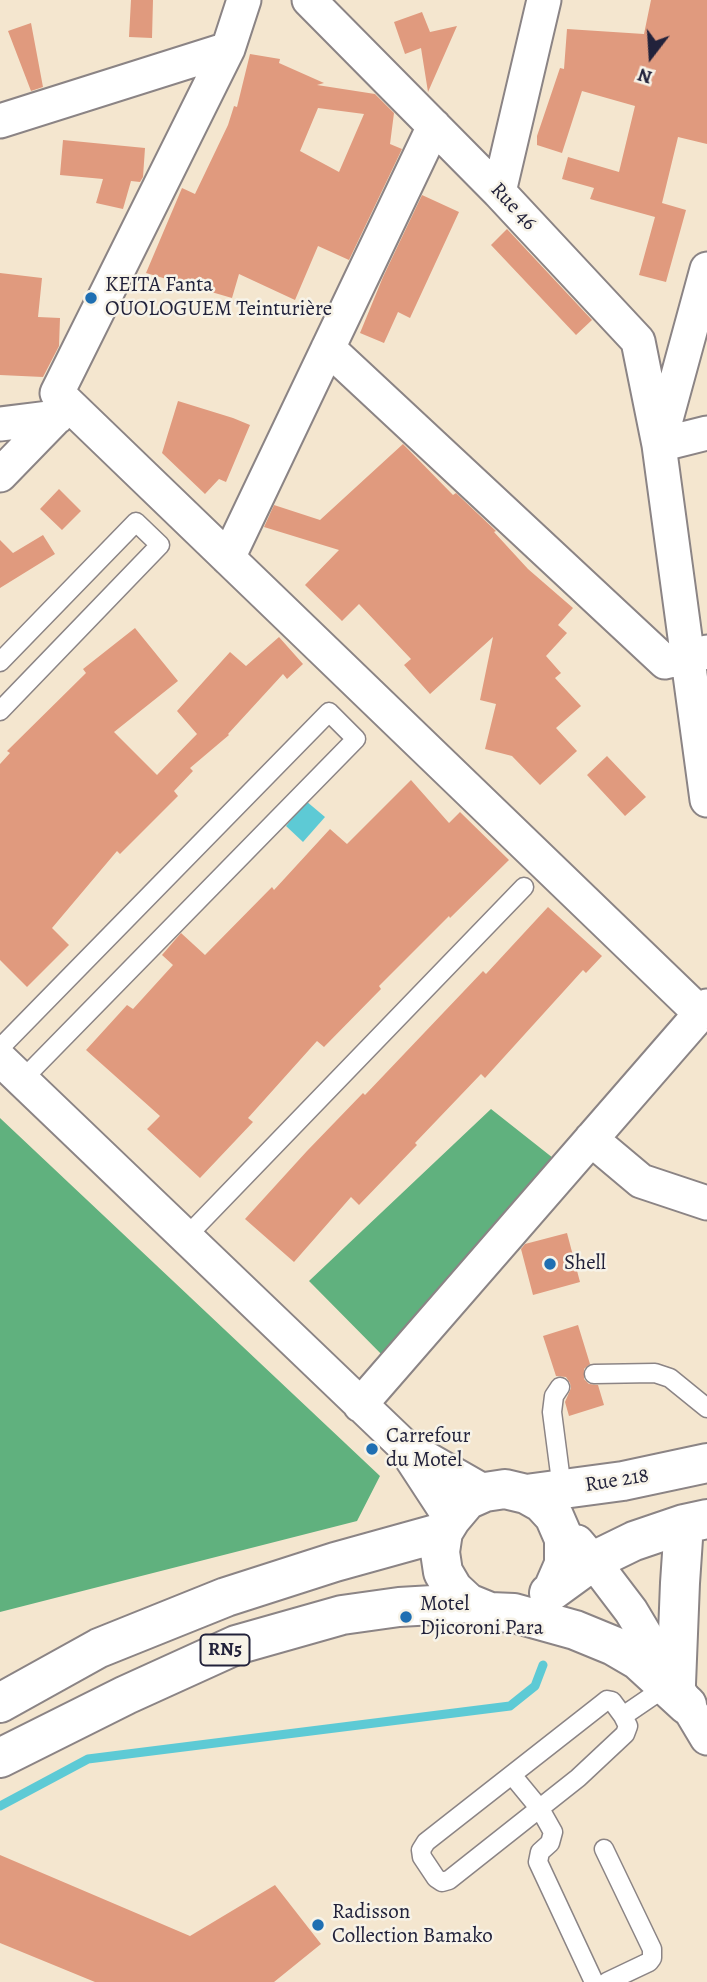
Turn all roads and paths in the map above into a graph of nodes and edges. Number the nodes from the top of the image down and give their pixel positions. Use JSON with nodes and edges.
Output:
{"nodes":[{"id":1,"x":244,"y":0,"type":"edge"},
{"id":2,"x":309,"y":0,"type":"edge"},
{"id":3,"x":544,"y":0,"type":"edge"},
{"id":4,"x":228,"y":49,"type":"junction"},
{"id":5,"x":0,"y":121,"type":"edge"},
{"id":6,"x":434,"y":126,"type":"junction"},
{"id":7,"x":499,"y":192,"type":"junction"},
{"id":8,"x":707,"y":270,"type":"edge"},
{"id":9,"x":328,"y":348,"type":"junction"},
{"id":10,"x":63,"y":411,"type":"junction"},
{"id":11,"x":0,"y":424,"type":"edge"},
{"id":12,"x":707,"y":433,"type":"edge"},
{"id":13,"x":659,"y":445,"type":"junction"},
{"id":14,"x":0,"y":474,"type":"edge"},
{"id":15,"x":228,"y":558,"type":"junction"},
{"id":16,"x":697,"y":654,"type":"edge"},
{"id":17,"x":0,"y":663,"type":"edge"},
{"id":18,"x":0,"y":711,"type":"edge"},
{"id":19,"x":707,"y":800,"type":"edge"},
{"id":20,"x":524,"y":887,"type":"dead end"},
{"id":21,"x":704,"y":1009,"type":"edge"},
{"id":22,"x":0,"y":1048,"type":"edge"},
{"id":23,"x":11,"y":1069,"type":"edge"},
{"id":24,"x":591,"y":1139,"type":"junction"},
{"id":25,"x":707,"y":1203,"type":"edge"},
{"id":26,"x":186,"y":1237,"type":"junction"},
{"id":27,"x":594,"y":1374,"type":"dead end"},
{"id":28,"x":560,"y":1387,"type":"dead end"},
{"id":29,"x":360,"y":1405,"type":"junction"},
{"id":30,"x":707,"y":1408,"type":"edge"},
{"id":31,"x":402,"y":1444,"type":"junction"},
{"id":32,"x":707,"y":1464,"type":"edge"},
{"id":33,"x":485,"y":1492,"type":"junction"},
{"id":34,"x":548,"y":1500,"type":"junction"},
{"id":35,"x":695,"y":1521,"type":"edge"},
{"id":36,"x":447,"y":1525,"type":"junction"},
{"id":37,"x":593,"y":1561,"type":"junction"},
{"id":38,"x":554,"y":1587,"type":"junction"},
{"id":39,"x":468,"y":1603,"type":"junction"},
{"id":40,"x":514,"y":1613,"type":"junction"},
{"id":41,"x":677,"y":1692,"type":"junction"},
{"id":42,"x":0,"y":1703,"type":"edge"},
{"id":43,"x":623,"y":1716,"type":"junction"},
{"id":44,"x":707,"y":1738,"type":"edge"},
{"id":45,"x":0,"y":1758,"type":"edge"},
{"id":46,"x":512,"y":1775,"type":"junction"},
{"id":47,"x":540,"y":1809,"type":"junction"},
{"id":48,"x":604,"y":1849,"type":"dead end"},
{"id":49,"x":594,"y":1982,"type":"edge"},
{"id":50,"x":607,"y":1982,"type":"edge"}],
"edges":[{"from":1,"to":4,"type":"street"},
{"from":2,"to":6,"type":"street","name":"Rue 46"},
{"from":3,"to":7,"type":"street"},
{"from":4,"to":5,"type":"street"},
{"from":4,"to":10,"type":"street"},
{"from":6,"to":7,"type":"street","name":"Rue 46"},
{"from":6,"to":9,"type":"street"},
{"from":7,"to":13,"type":"street","name":"Rue 46"},
{"from":8,"to":13,"type":"street"},
{"from":9,"to":15,"type":"street"},
{"from":9,"to":16,"type":"street"},
{"from":10,"to":11,"type":"street"},
{"from":10,"to":14,"type":"street"},
{"from":10,"to":15,"type":"street"},
{"from":12,"to":13,"type":"street"},
{"from":13,"to":16,"type":"street","name":"Rue 46"},
{"from":15,"to":21,"type":"street"},
{"from":16,"to":19,"type":"street","name":"Rue 46"},
{"from":17,"to":18,"type":"lane"},
{"from":20,"to":26,"type":"lane"},
{"from":21,"to":24,"type":"street"},
{"from":22,"to":23,"type":"lane"},
{"from":23,"to":26,"type":"street"},
{"from":24,"to":25,"type":"street"},
{"from":24,"to":29,"type":"street"},
{"from":26,"to":29,"type":"street"},
{"from":27,"to":30,"type":"lane"},
{"from":28,"to":34,"type":"lane"},
{"from":29,"to":31,"type":"street"},
{"from":31,"to":33,"type":"street"},
{"from":31,"to":36,"type":"street"},
{"from":32,"to":34,"type":"highway","name":"Rue 218"},
{"from":33,"to":34,"type":"highway"},
{"from":33,"to":36,"type":"highway","number":"RN5"},
{"from":34,"to":37,"type":"street"},
{"from":34,"to":38,"type":"highway"},
{"from":35,"to":37,"type":"highway"},
{"from":35,"to":41,"type":"highway"},
{"from":36,"to":39,"type":"highway"},
{"from":36,"to":42,"type":"highway","number":"RN5"},
{"from":37,"to":38,"type":"highway"},
{"from":37,"to":41,"type":"street"},
{"from":38,"to":40,"type":"highway"},
{"from":39,"to":40,"type":"highway","number":"RN5"},
{"from":39,"to":45,"type":"highway","number":"RN5"},
{"from":40,"to":41,"type":"highway"},
{"from":41,"to":43,"type":"lane"},
{"from":41,"to":44,"type":"street"},
{"from":43,"to":46,"type":"lane"},
{"from":43,"to":47,"type":"lane"},
{"from":46,"to":47,"type":"lane"},
{"from":46,"to":47,"type":"lane"},
{"from":47,"to":49,"type":"lane"},
{"from":48,"to":50,"type":"lane"}]}
